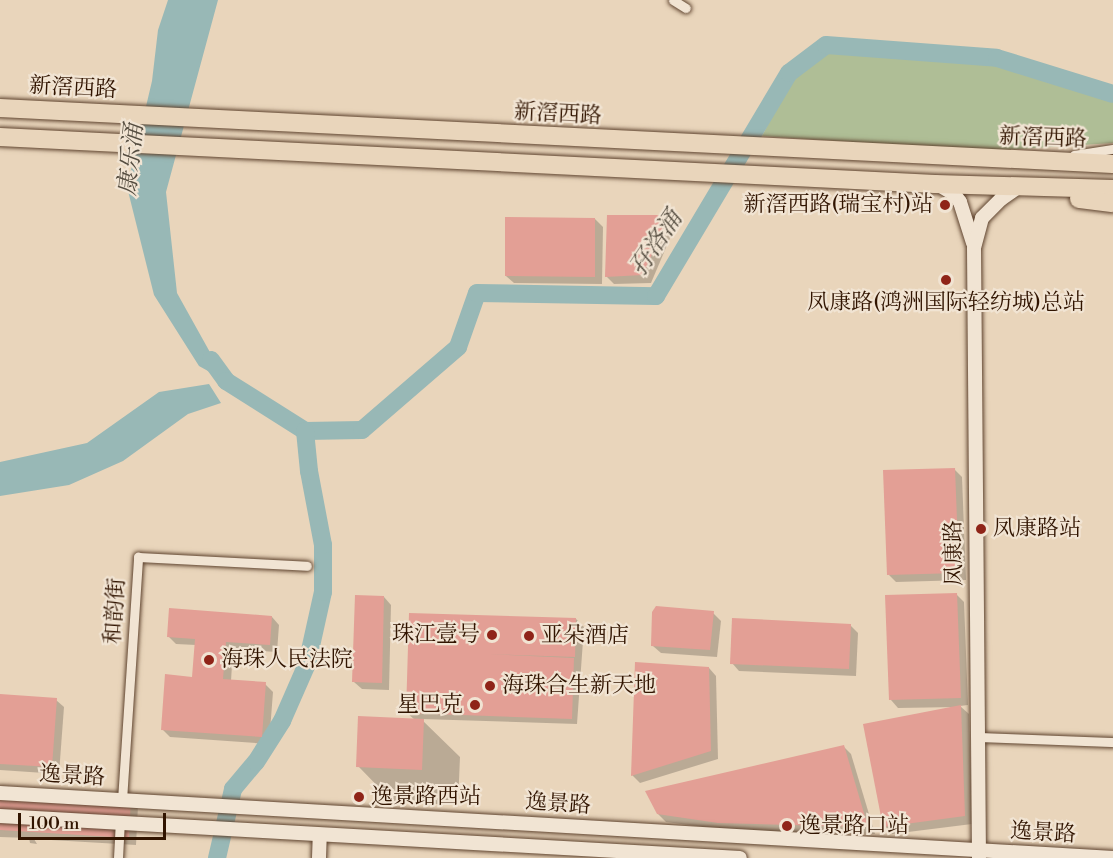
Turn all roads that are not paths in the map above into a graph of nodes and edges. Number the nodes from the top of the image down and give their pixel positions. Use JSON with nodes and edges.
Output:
{"nodes":[{"id":1,"x":673,"y":0,"type":"edge"},
{"id":2,"x":686,"y":8,"type":"dead end"},
{"id":3,"x":0,"y":108,"type":"edge"},
{"id":4,"x":0,"y":137,"type":"edge"},
{"id":5,"x":1113,"y":149,"type":"edge"},
{"id":6,"x":1032,"y":162,"type":"junction"},
{"id":7,"x":1113,"y":164,"type":"edge"},
{"id":8,"x":935,"y":184,"type":"junction"},
{"id":9,"x":1018,"y":188,"type":"junction"},
{"id":10,"x":1113,"y":189,"type":"edge"},
{"id":11,"x":1113,"y":203,"type":"edge"},
{"id":12,"x":974,"y":248,"type":"junction"},
{"id":13,"x":307,"y":566,"type":"dead end"},
{"id":14,"x":977,"y":737,"type":"junction"},
{"id":15,"x":1113,"y":742,"type":"edge"},
{"id":16,"x":0,"y":793,"type":"edge"},
{"id":17,"x":122,"y":800,"type":"junction"},
{"id":18,"x":0,"y":816,"type":"edge"},
{"id":19,"x":506,"y":822,"type":"junction"},
{"id":20,"x":120,"y":824,"type":"junction"},
{"id":21,"x":609,"y":829,"type":"junction"},
{"id":22,"x":320,"y":835,"type":"junction"},
{"id":23,"x":716,"y":835,"type":"junction"},
{"id":24,"x":505,"y":845,"type":"junction"},
{"id":25,"x":607,"y":854,"type":"edge"},
{"id":26,"x":979,"y":854,"type":"edge"},
{"id":27,"x":681,"y":857,"type":"edge"},
{"id":28,"x":715,"y":857,"type":"edge"},
{"id":29,"x":118,"y":858,"type":"edge"},
{"id":30,"x":319,"y":858,"type":"edge"},
{"id":31,"x":550,"y":858,"type":"edge"},
{"id":32,"x":740,"y":858,"type":"edge"},
{"id":33,"x":1113,"y":858,"type":"edge"}],
"edges":[{"from":1,"to":2,"type":"street"},
{"from":3,"to":6,"type":"highway","name":"新滘西路"},
{"from":4,"to":8,"type":"highway"},
{"from":5,"to":6,"type":"street"},
{"from":6,"to":7,"type":"highway","name":"新滘西路"},
{"from":8,"to":9,"type":"highway"},
{"from":8,"to":12,"type":"main road"},
{"from":9,"to":10,"type":"highway"},
{"from":9,"to":11,"type":"highway"},
{"from":9,"to":12,"type":"main road"},
{"from":12,"to":14,"type":"main road","name":"凤康路"},
{"from":13,"to":17,"type":"street","name":"和韵街"},
{"from":14,"to":15,"type":"street"},
{"from":14,"to":26,"type":"main road","name":"凤康路"},
{"from":16,"to":17,"type":"main road","name":"逸景路"},
{"from":17,"to":19,"type":"main road","name":"逸景路"},
{"from":18,"to":20,"type":"main road","name":"逸景路"},
{"from":19,"to":21,"type":"main road","name":"逸景路"},
{"from":19,"to":24,"type":"main road"},
{"from":20,"to":22,"type":"main road","name":"逸景路"},
{"from":20,"to":29,"type":"street"},
{"from":21,"to":23,"type":"main road","name":"逸景路"},
{"from":21,"to":25,"type":"main road"},
{"from":22,"to":24,"type":"main road","name":"逸景路"},
{"from":22,"to":30,"type":"main road"},
{"from":23,"to":26,"type":"main road","name":"逸景路"},
{"from":23,"to":28,"type":"main road"},
{"from":24,"to":25,"type":"main road","name":"逸景路"},
{"from":24,"to":31,"type":"main road"},
{"from":25,"to":27,"type":"main road","name":"逸景路"},
{"from":26,"to":33,"type":"main road","name":"逸景路"},
{"from":27,"to":28,"type":"main road","name":"逸景路"},
{"from":28,"to":32,"type":"main road","name":"逸景路"}]}
